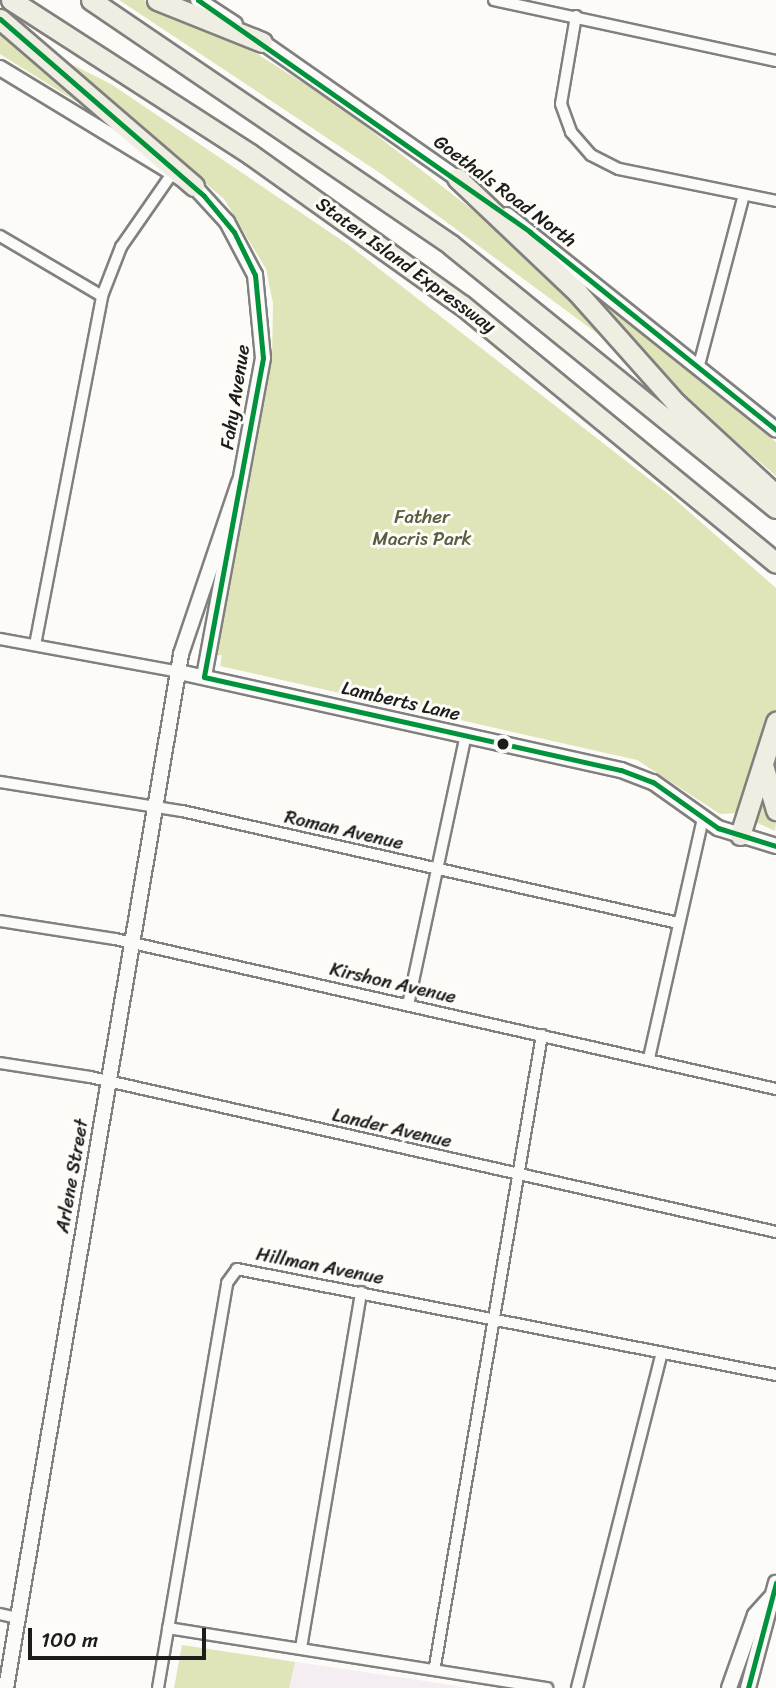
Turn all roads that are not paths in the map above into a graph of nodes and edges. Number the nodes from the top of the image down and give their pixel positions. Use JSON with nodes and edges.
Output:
{"nodes":[{"id":1,"x":11,"y":0,"type":"edge"},
{"id":2,"x":91,"y":0,"type":"edge"},
{"id":3,"x":157,"y":0,"type":"edge"},
{"id":4,"x":198,"y":0,"type":"edge"},
{"id":5,"x":494,"y":0,"type":"edge"},
{"id":6,"x":576,"y":16,"type":"junction"},
{"id":7,"x":0,"y":19,"type":"edge"},
{"id":8,"x":261,"y":41,"type":"junction"},
{"id":9,"x":776,"y":61,"type":"edge"},
{"id":10,"x":0,"y":68,"type":"edge"},
{"id":11,"x":171,"y":175,"type":"junction"},
{"id":12,"x":457,"y":178,"type":"junction"},
{"id":13,"x":194,"y":186,"type":"junction"},
{"id":14,"x":744,"y":195,"type":"junction"},
{"id":15,"x":776,"y":201,"type":"edge"},
{"id":16,"x":0,"y":236,"type":"edge"},
{"id":17,"x":102,"y":296,"type":"junction"},
{"id":18,"x":699,"y":365,"type":"junction"},
{"id":19,"x":776,"y":430,"type":"edge"},
{"id":20,"x":239,"y":483,"type":"junction"},
{"id":21,"x":776,"y":495,"type":"edge"},
{"id":22,"x":776,"y":508,"type":"edge"},
{"id":23,"x":776,"y":563,"type":"edge"},
{"id":24,"x":0,"y":639,"type":"edge"},
{"id":25,"x":35,"y":645,"type":"junction"},
{"id":26,"x":179,"y":672,"type":"junction"},
{"id":27,"x":204,"y":677,"type":"junction"},
{"id":28,"x":776,"y":722,"type":"edge"},
{"id":29,"x":466,"y":735,"type":"junction"},
{"id":30,"x":762,"y":760,"type":"junction"},
{"id":31,"x":0,"y":782,"type":"edge"},
{"id":32,"x":156,"y":806,"type":"junction"},
{"id":33,"x":776,"y":810,"type":"edge"},
{"id":34,"x":703,"y":818,"type":"junction"},
{"id":35,"x":740,"y":835,"type":"junction"},
{"id":36,"x":776,"y":846,"type":"edge"},
{"id":37,"x":439,"y":870,"type":"junction"},
{"id":38,"x":0,"y":922,"type":"edge"},
{"id":39,"x":678,"y":923,"type":"junction"},
{"id":40,"x":132,"y":942,"type":"junction"},
{"id":41,"x":408,"y":1005,"type":"junction"},
{"id":42,"x":542,"y":1035,"type":"junction"},
{"id":43,"x":649,"y":1058,"type":"junction"},
{"id":44,"x":0,"y":1063,"type":"edge"},
{"id":45,"x":108,"y":1081,"type":"junction"},
{"id":46,"x":776,"y":1089,"type":"edge"},
{"id":47,"x":519,"y":1174,"type":"junction"},
{"id":48,"x":776,"y":1232,"type":"edge"},
{"id":49,"x":361,"y":1292,"type":"junction"},
{"id":50,"x":493,"y":1318,"type":"junction"},
{"id":51,"x":662,"y":1353,"type":"junction"},
{"id":52,"x":776,"y":1376,"type":"edge"},
{"id":53,"x":774,"y":1590,"type":"edge"},
{"id":54,"x":0,"y":1614,"type":"edge"},
{"id":55,"x":18,"y":1618,"type":"junction"},
{"id":56,"x":167,"y":1628,"type":"junction"},
{"id":57,"x":302,"y":1648,"type":"junction"},
{"id":58,"x":435,"y":1666,"type":"junction"},
{"id":59,"x":6,"y":1688,"type":"edge"},
{"id":60,"x":158,"y":1688,"type":"edge"},
{"id":61,"x":547,"y":1688,"type":"edge"},
{"id":62,"x":577,"y":1688,"type":"edge"},
{"id":63,"x":729,"y":1688,"type":"edge"},
{"id":64,"x":748,"y":1688,"type":"edge"}],
"edges":[{"from":1,"to":23,"type":"highway","name":"Staten Island Expressway"},
{"from":2,"to":22,"type":"highway","name":"Staten Island Expressway"},
{"from":3,"to":8,"type":"highway"},
{"from":4,"to":8,"type":"main road","name":"Goethals Road North"},
{"from":5,"to":6,"type":"street"},
{"from":6,"to":9,"type":"street"},
{"from":6,"to":14,"type":"street"},
{"from":7,"to":13,"type":"highway"},
{"from":8,"to":12,"type":"main road","name":"Goethals Road North"},
{"from":10,"to":11,"type":"main road","name":"Fahy Avenue"},
{"from":11,"to":13,"type":"main road","name":"Fahy Avenue"},
{"from":11,"to":17,"type":"street"},
{"from":12,"to":18,"type":"main road","name":"Goethals Road North"},
{"from":12,"to":21,"type":"highway"},
{"from":13,"to":20,"type":"main road","name":"Fahy Avenue"},
{"from":14,"to":15,"type":"street"},
{"from":14,"to":18,"type":"street"},
{"from":16,"to":17,"type":"street"},
{"from":17,"to":25,"type":"street"},
{"from":18,"to":19,"type":"main road","name":"Goethals Road North"},
{"from":20,"to":26,"type":"main road","name":"Fahy Avenue"},
{"from":20,"to":27,"type":"main road","name":"Fahy Avenue"},
{"from":24,"to":25,"type":"street","name":"Lamberts Lane"},
{"from":25,"to":26,"type":"street","name":"Lamberts Lane"},
{"from":26,"to":27,"type":"main road","name":"Lamberts Lane"},
{"from":26,"to":32,"type":"main road","name":"Arlene Street"},
{"from":27,"to":29,"type":"main road","name":"Lamberts Lane"},
{"from":28,"to":30,"type":"highway"},
{"from":29,"to":34,"type":"main road","name":"Lamberts Lane"},
{"from":29,"to":37,"type":"street"},
{"from":30,"to":33,"type":"highway"},
{"from":30,"to":35,"type":"highway"},
{"from":31,"to":32,"type":"street","name":"Roman Avenue"},
{"from":32,"to":37,"type":"street","name":"Roman Avenue"},
{"from":32,"to":40,"type":"main road","name":"Arlene Street"},
{"from":34,"to":35,"type":"main road","name":"Lamberts Lane"},
{"from":34,"to":39,"type":"street"},
{"from":35,"to":36,"type":"main road","name":"Lamberts Lane"},
{"from":37,"to":39,"type":"street","name":"Roman Avenue"},
{"from":37,"to":41,"type":"street"},
{"from":38,"to":40,"type":"street","name":"Kirshon Avenue"},
{"from":39,"to":43,"type":"street"},
{"from":40,"to":41,"type":"street","name":"Kirshon Avenue"},
{"from":40,"to":45,"type":"main road","name":"Arlene Street"},
{"from":41,"to":42,"type":"street","name":"Kirshon Avenue"},
{"from":42,"to":43,"type":"street","name":"Kirshon Avenue"},
{"from":42,"to":47,"type":"street"},
{"from":43,"to":46,"type":"street","name":"Kirshon Avenue"},
{"from":44,"to":45,"type":"street","name":"Lander Avenue"},
{"from":45,"to":47,"type":"street","name":"Lander Avenue"},
{"from":45,"to":55,"type":"main road","name":"Arlene Street"},
{"from":47,"to":48,"type":"street","name":"Lander Avenue"},
{"from":47,"to":50,"type":"street"},
{"from":49,"to":50,"type":"street","name":"Hillman Avenue"},
{"from":49,"to":56,"type":"street","name":"Hillman Avenue"},
{"from":49,"to":57,"type":"street"},
{"from":50,"to":51,"type":"street","name":"Hillman Avenue"},
{"from":50,"to":58,"type":"street"},
{"from":51,"to":52,"type":"street","name":"Hillman Avenue"},
{"from":51,"to":62,"type":"street"},
{"from":53,"to":63,"type":"main road"},
{"from":53,"to":64,"type":"main road"},
{"from":54,"to":55,"type":"street"},
{"from":55,"to":59,"type":"main road","name":"Arlene Street"},
{"from":56,"to":57,"type":"street"},
{"from":56,"to":60,"type":"street","name":"Hillman Avenue"},
{"from":57,"to":58,"type":"street"},
{"from":58,"to":61,"type":"street"}]}
